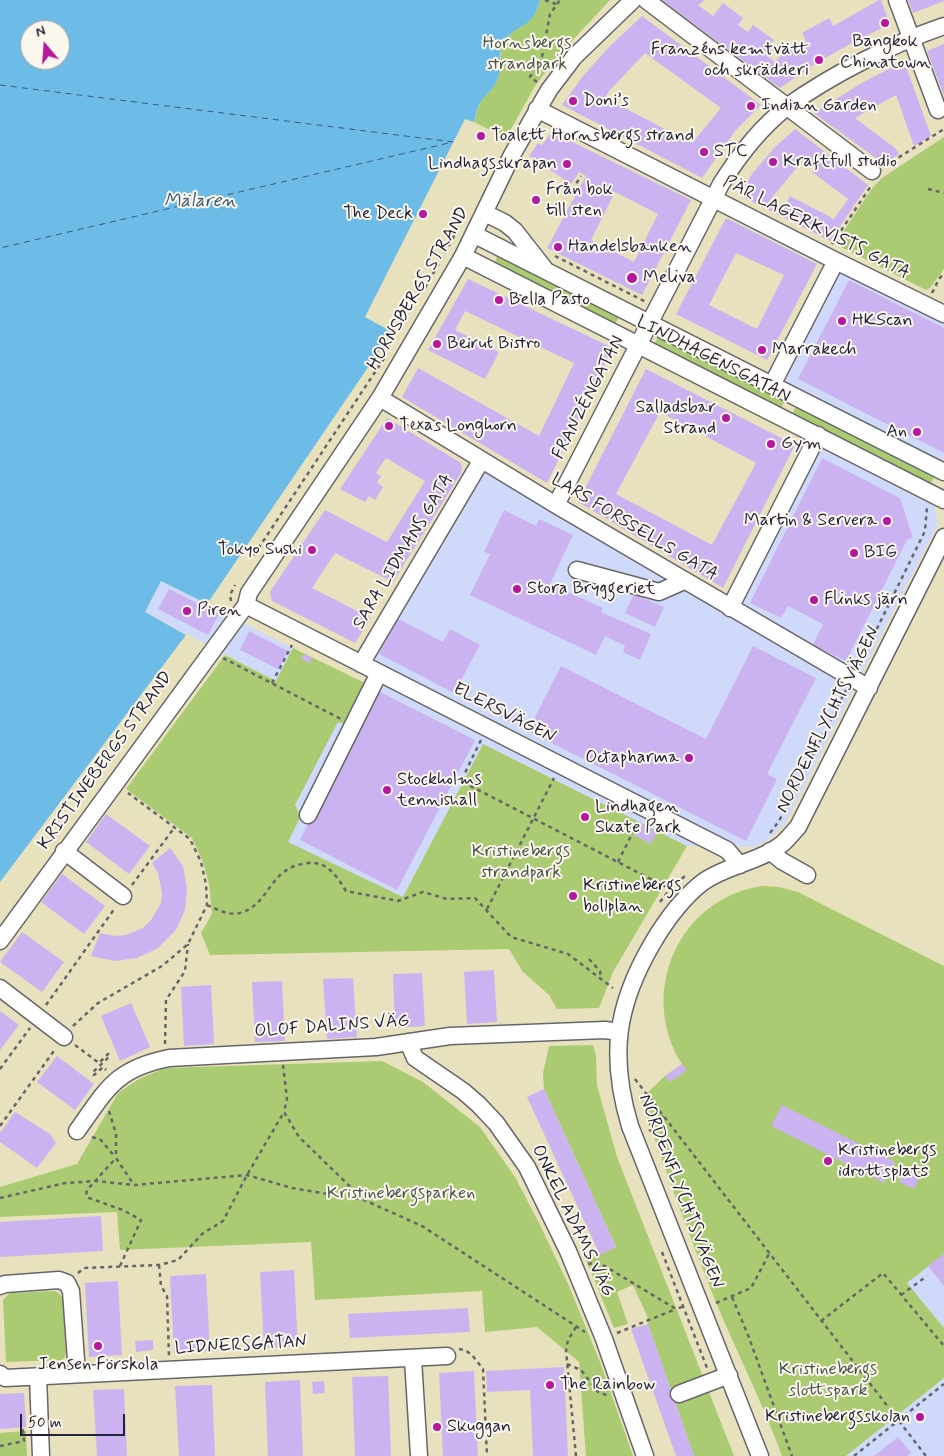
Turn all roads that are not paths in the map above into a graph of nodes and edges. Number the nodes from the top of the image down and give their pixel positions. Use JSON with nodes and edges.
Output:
{"nodes":[{"id":1,"x":633,"y":0,"type":"edge"},
{"id":2,"x":646,"y":0,"type":"edge"},
{"id":3,"x":897,"y":0,"type":"edge"},
{"id":4,"x":944,"y":26,"type":"edge"},
{"id":5,"x":911,"y":39,"type":"junction"},
{"id":6,"x":787,"y":107,"type":"junction"},
{"id":7,"x":537,"y":109,"type":"junction"},
{"id":8,"x":938,"y":110,"type":"dead end"},
{"id":9,"x":876,"y":174,"type":"road end"},
{"id":10,"x":714,"y":198,"type":"junction"},
{"id":11,"x":485,"y":213,"type":"junction"},
{"id":12,"x":475,"y":235,"type":"junction"},
{"id":13,"x":463,"y":256,"type":"junction"},
{"id":14,"x":830,"y":258,"type":"junction"},
{"id":15,"x":547,"y":271,"type":"junction"},
{"id":16,"x":944,"y":314,"type":"edge"},
{"id":17,"x":651,"y":323,"type":"junction"},
{"id":18,"x":638,"y":346,"type":"junction"},
{"id":19,"x":772,"y":386,"type":"junction"},
{"id":20,"x":380,"y":398,"type":"junction"},
{"id":21,"x":818,"y":436,"type":"junction"},
{"id":22,"x":482,"y":461,"type":"junction"},
{"id":23,"x":944,"y":472,"type":"edge"},
{"id":24,"x":944,"y":500,"type":"edge"},
{"id":25,"x":556,"y":506,"type":"junction"},
{"id":26,"x":944,"y":537,"type":"edge"},
{"id":27,"x":577,"y":570,"type":"dead end"},
{"id":28,"x":684,"y":581,"type":"junction"},
{"id":29,"x":730,"y":608,"type":"junction"},
{"id":30,"x":242,"y":610,"type":"junction"},
{"id":31,"x":361,"y":664,"type":"junction"},
{"id":32,"x":379,"y":673,"type":"junction"},
{"id":33,"x":869,"y":688,"type":"junction"},
{"id":34,"x":308,"y":814,"type":"dead end"},
{"id":35,"x":64,"y":851,"type":"junction"},
{"id":36,"x":770,"y":851,"type":"junction"},
{"id":37,"x":740,"y":865,"type":"junction"},
{"id":38,"x":807,"y":875,"type":"dead end"},
{"id":39,"x":124,"y":896,"type":"road end"},
{"id":40,"x":0,"y":940,"type":"edge"},
{"id":41,"x":0,"y":988,"type":"edge"},
{"id":42,"x":620,"y":1032,"type":"junction"},
{"id":43,"x":64,"y":1037,"type":"road end"},
{"id":44,"x":408,"y":1042,"type":"junction"},
{"id":45,"x":84,"y":1134,"type":"road end"},
{"id":46,"x":0,"y":1286,"type":"edge"},
{"id":47,"x":447,"y":1356,"type":"road end"},
{"id":48,"x":413,"y":1359,"type":"junction"},
{"id":49,"x":0,"y":1374,"type":"edge"},
{"id":50,"x":78,"y":1374,"type":"junction"},
{"id":51,"x":729,"y":1375,"type":"junction"},
{"id":52,"x":38,"y":1376,"type":"junction"},
{"id":53,"x":679,"y":1394,"type":"dead end"},
{"id":54,"x":41,"y":1456,"type":"edge"},
{"id":55,"x":419,"y":1456,"type":"edge"},
{"id":56,"x":645,"y":1456,"type":"edge"},
{"id":57,"x":760,"y":1456,"type":"edge"}],
"edges":[{"from":1,"to":7,"type":"street","name":"HORNSBERGS STRAND"},
{"from":2,"to":6,"type":"street"},
{"from":3,"to":5,"type":"street"},
{"from":4,"to":5,"type":"street","name":"FRANZÉNGATAN"},
{"from":5,"to":6,"type":"street","name":"FRANZÉNGATAN"},
{"from":5,"to":8,"type":"street"},
{"from":6,"to":9,"type":"street"},
{"from":6,"to":10,"type":"street","name":"FRANZÉNGATAN"},
{"from":7,"to":10,"type":"street","name":"PÄR LAGERKVISTS GATA"},
{"from":7,"to":11,"type":"street","name":"HORNSBERGS STRAND"},
{"from":10,"to":14,"type":"street","name":"PÄR LAGERKVISTS GATA"},
{"from":10,"to":17,"type":"street","name":"FRANZÉNGATAN"},
{"from":11,"to":12,"type":"street","name":"HORNSBERGS STRAND"},
{"from":11,"to":15,"type":"street"},
{"from":12,"to":13,"type":"street","name":"HORNSBERGS STRAND"},
{"from":12,"to":15,"type":"street","name":"LINDHAGENSGATAN"},
{"from":13,"to":18,"type":"street","name":"LINDHAGENSGATAN"},
{"from":13,"to":20,"type":"street","name":"HORNSBERGS STRAND"},
{"from":14,"to":16,"type":"street","name":"PÄR LAGERKVISTS GATA"},
{"from":14,"to":19,"type":"street"},
{"from":15,"to":17,"type":"street","name":"LINDHAGENSGATAN"},
{"from":17,"to":18,"type":"street","name":"FRANZÉNGATAN"},
{"from":17,"to":19,"type":"street","name":"LINDHAGENSGATAN"},
{"from":18,"to":21,"type":"street","name":"LINDHAGENSGATAN"},
{"from":18,"to":25,"type":"street","name":"FRANZÉNGATAN"},
{"from":19,"to":23,"type":"street","name":"LINDHAGENSGATAN"},
{"from":20,"to":22,"type":"street","name":"LARS FORSSELLS GATA"},
{"from":20,"to":30,"type":"street","name":"HORNSBERGS STRAND"},
{"from":21,"to":24,"type":"street","name":"LINDHAGENSGATAN"},
{"from":21,"to":29,"type":"street"},
{"from":22,"to":25,"type":"street","name":"LARS FORSSELLS GATA"},
{"from":22,"to":31,"type":"street","name":"SARA LIDMANS GATA"},
{"from":25,"to":28,"type":"street","name":"LARS FORSSELLS GATA"},
{"from":26,"to":33,"type":"street","name":"NORDENFLYCHTSVÄGEN"},
{"from":27,"to":28,"type":"street"},
{"from":28,"to":29,"type":"street","name":"LARS FORSSELLS GATA"},
{"from":29,"to":33,"type":"street","name":"LARS FORSSELLS GATA"},
{"from":30,"to":31,"type":"street","name":"ELERSVÄGEN"},
{"from":30,"to":35,"type":"street","name":"KRISTINEBERGS STRAND"},
{"from":31,"to":32,"type":"street","name":"ELERSVÄGEN"},
{"from":32,"to":34,"type":"street"},
{"from":32,"to":37,"type":"street","name":"ELERSVÄGEN"},
{"from":33,"to":36,"type":"street","name":"NORDENFLYCHTSVÄGEN"},
{"from":35,"to":39,"type":"street"},
{"from":35,"to":40,"type":"street","name":"KRISTINEBERGS STRAND"},
{"from":36,"to":37,"type":"street","name":"NORDENFLYCHTSVÄGEN"},
{"from":36,"to":38,"type":"street"},
{"from":37,"to":42,"type":"street","name":"NORDENFLYCHTSVÄGEN"},
{"from":41,"to":43,"type":"street"},
{"from":42,"to":44,"type":"street","name":"OLOF DALINS VÄG"},
{"from":42,"to":51,"type":"street","name":"NORDENFLYCHTSVÄGEN"},
{"from":44,"to":45,"type":"street","name":"OLOF DALINS VÄG"},
{"from":44,"to":56,"type":"street","name":"ONKEL ADAMS VÄG"},
{"from":46,"to":50,"type":"street"},
{"from":47,"to":48,"type":"street","name":"LIDNERSGATAN"},
{"from":48,"to":50,"type":"street","name":"LIDNERSGATAN"},
{"from":48,"to":55,"type":"street"},
{"from":49,"to":52,"type":"street","name":"LIDNERSGATAN"},
{"from":50,"to":52,"type":"street","name":"LIDNERSGATAN"},
{"from":51,"to":53,"type":"street"},
{"from":51,"to":57,"type":"street","name":"NORDENFLYCHTSVÄGEN"},
{"from":52,"to":54,"type":"street"}]}
